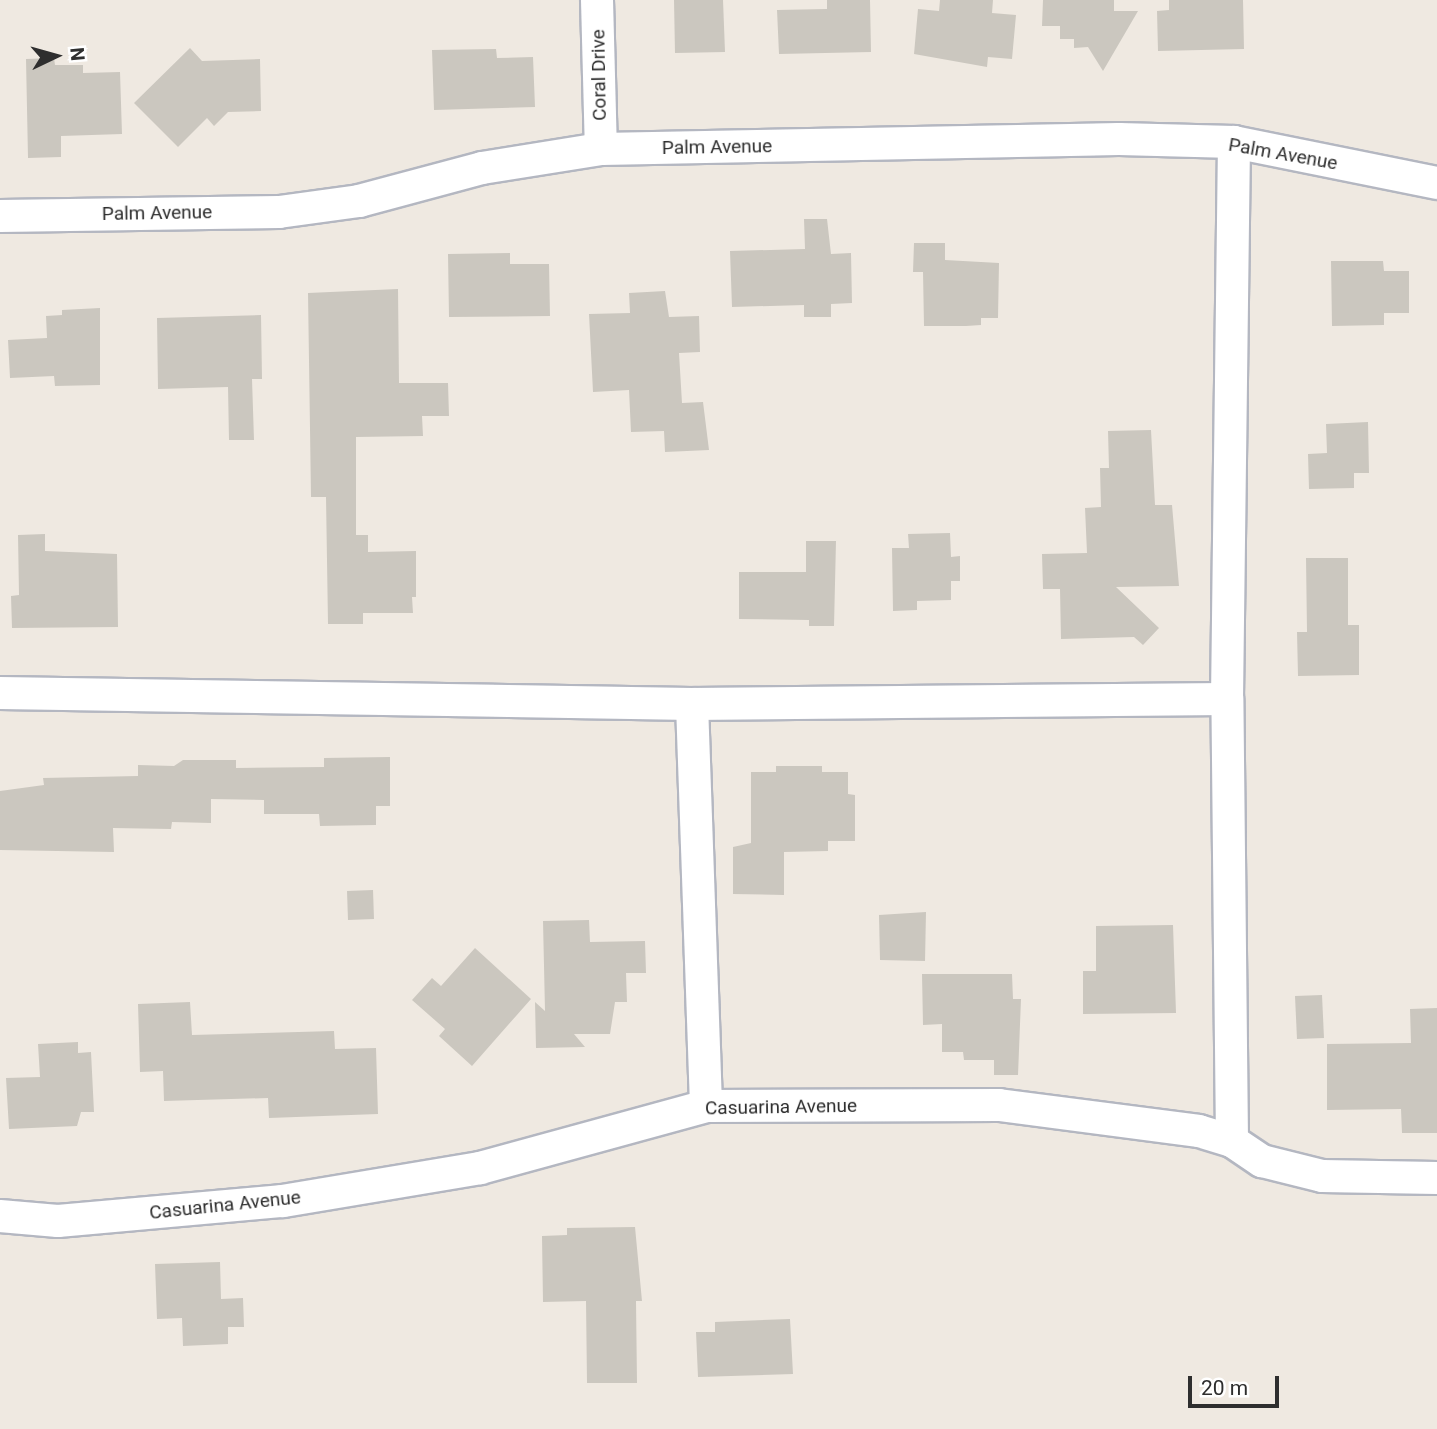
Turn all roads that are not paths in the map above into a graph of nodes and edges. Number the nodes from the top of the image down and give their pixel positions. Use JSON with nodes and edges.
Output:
{"nodes":[{"id":1,"x":597,"y":0,"type":"edge"},
{"id":2,"x":1234,"y":142,"type":"junction"},
{"id":3,"x":601,"y":149,"type":"junction"},
{"id":4,"x":1437,"y":183,"type":"edge"},
{"id":5,"x":0,"y":216,"type":"edge"},
{"id":6,"x":0,"y":693,"type":"edge"},
{"id":7,"x":1227,"y":699,"type":"junction"},
{"id":8,"x":692,"y":704,"type":"junction"},
{"id":9,"x":706,"y":1106,"type":"junction"},
{"id":10,"x":1232,"y":1141,"type":"junction"},
{"id":11,"x":1437,"y":1178,"type":"edge"},
{"id":12,"x":0,"y":1216,"type":"edge"}],
"edges":[{"from":1,"to":3,"type":"street","name":"Coral Drive"},
{"from":2,"to":3,"type":"street","name":"Palm Avenue"},
{"from":2,"to":4,"type":"street","name":"Palm Avenue"},
{"from":2,"to":7,"type":"street"},
{"from":3,"to":5,"type":"street","name":"Palm Avenue"},
{"from":6,"to":8,"type":"street"},
{"from":7,"to":8,"type":"street"},
{"from":7,"to":10,"type":"street"},
{"from":8,"to":9,"type":"street"},
{"from":9,"to":10,"type":"street","name":"Casuarina Avenue"},
{"from":9,"to":12,"type":"street","name":"Casuarina Avenue"},
{"from":10,"to":11,"type":"street","name":"Casuarina Avenue"}]}
